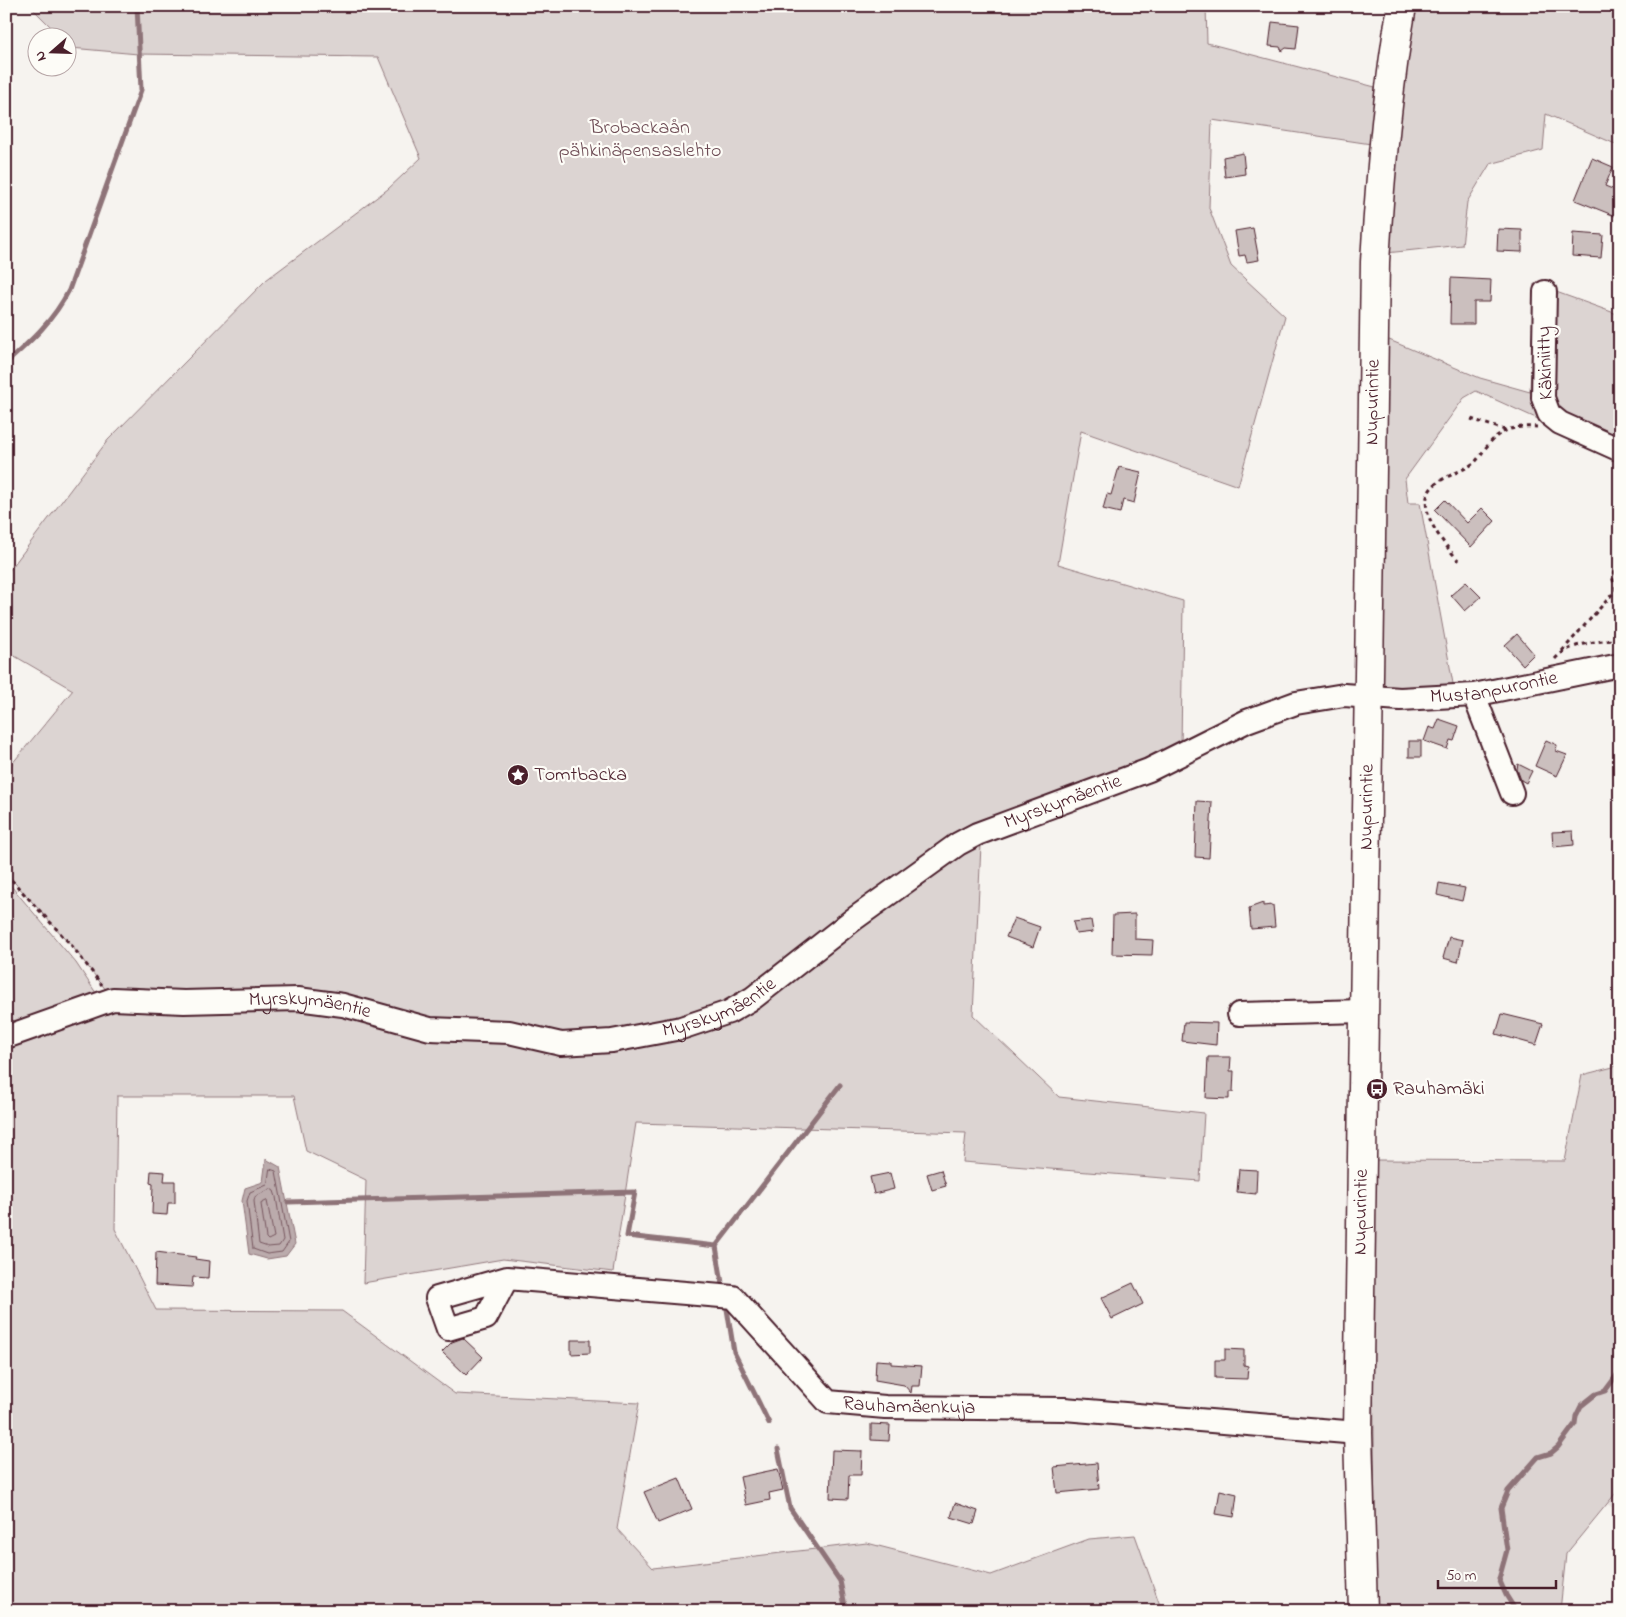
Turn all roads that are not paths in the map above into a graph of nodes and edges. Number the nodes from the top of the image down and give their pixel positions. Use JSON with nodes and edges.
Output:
{"nodes":[{"id":1,"x":1402,"y":6,"type":"edge"},
{"id":2,"x":1545,"y":292,"type":"dead end"},
{"id":3,"x":1620,"y":450,"type":"edge"},
{"id":4,"x":1620,"y":665,"type":"edge"},
{"id":5,"x":1474,"y":695,"type":"junction"},
{"id":6,"x":1367,"y":696,"type":"junction"},
{"id":7,"x":1512,"y":793,"type":"dead end"},
{"id":8,"x":1364,"y":1011,"type":"junction"},
{"id":9,"x":1239,"y":1014,"type":"dead end"},
{"id":10,"x":6,"y":1037,"type":"edge"},
{"id":11,"x":507,"y":1278,"type":"dead end"},
{"id":12,"x":1358,"y":1433,"type":"junction"},
{"id":13,"x":1363,"y":1611,"type":"edge"}],
"edges":[{"from":1,"to":6,"type":"main road","name":"Nupurintie"},
{"from":2,"to":3,"type":"street","name":"Käkiniitty"},
{"from":4,"to":5,"type":"street","name":"Mustanpurontie"},
{"from":5,"to":6,"type":"street","name":"Mustanpurontie"},
{"from":5,"to":7,"type":"street"},
{"from":6,"to":8,"type":"main road","name":"Nupurintie"},
{"from":6,"to":10,"type":"street","name":"Myrskymäentie"},
{"from":8,"to":9,"type":"street"},
{"from":8,"to":12,"type":"main road","name":"Nupurintie"},
{"from":11,"to":12,"type":"street","name":"Rauhamäenkuja"},
{"from":12,"to":13,"type":"main road","name":"Nupurintie"}]}
